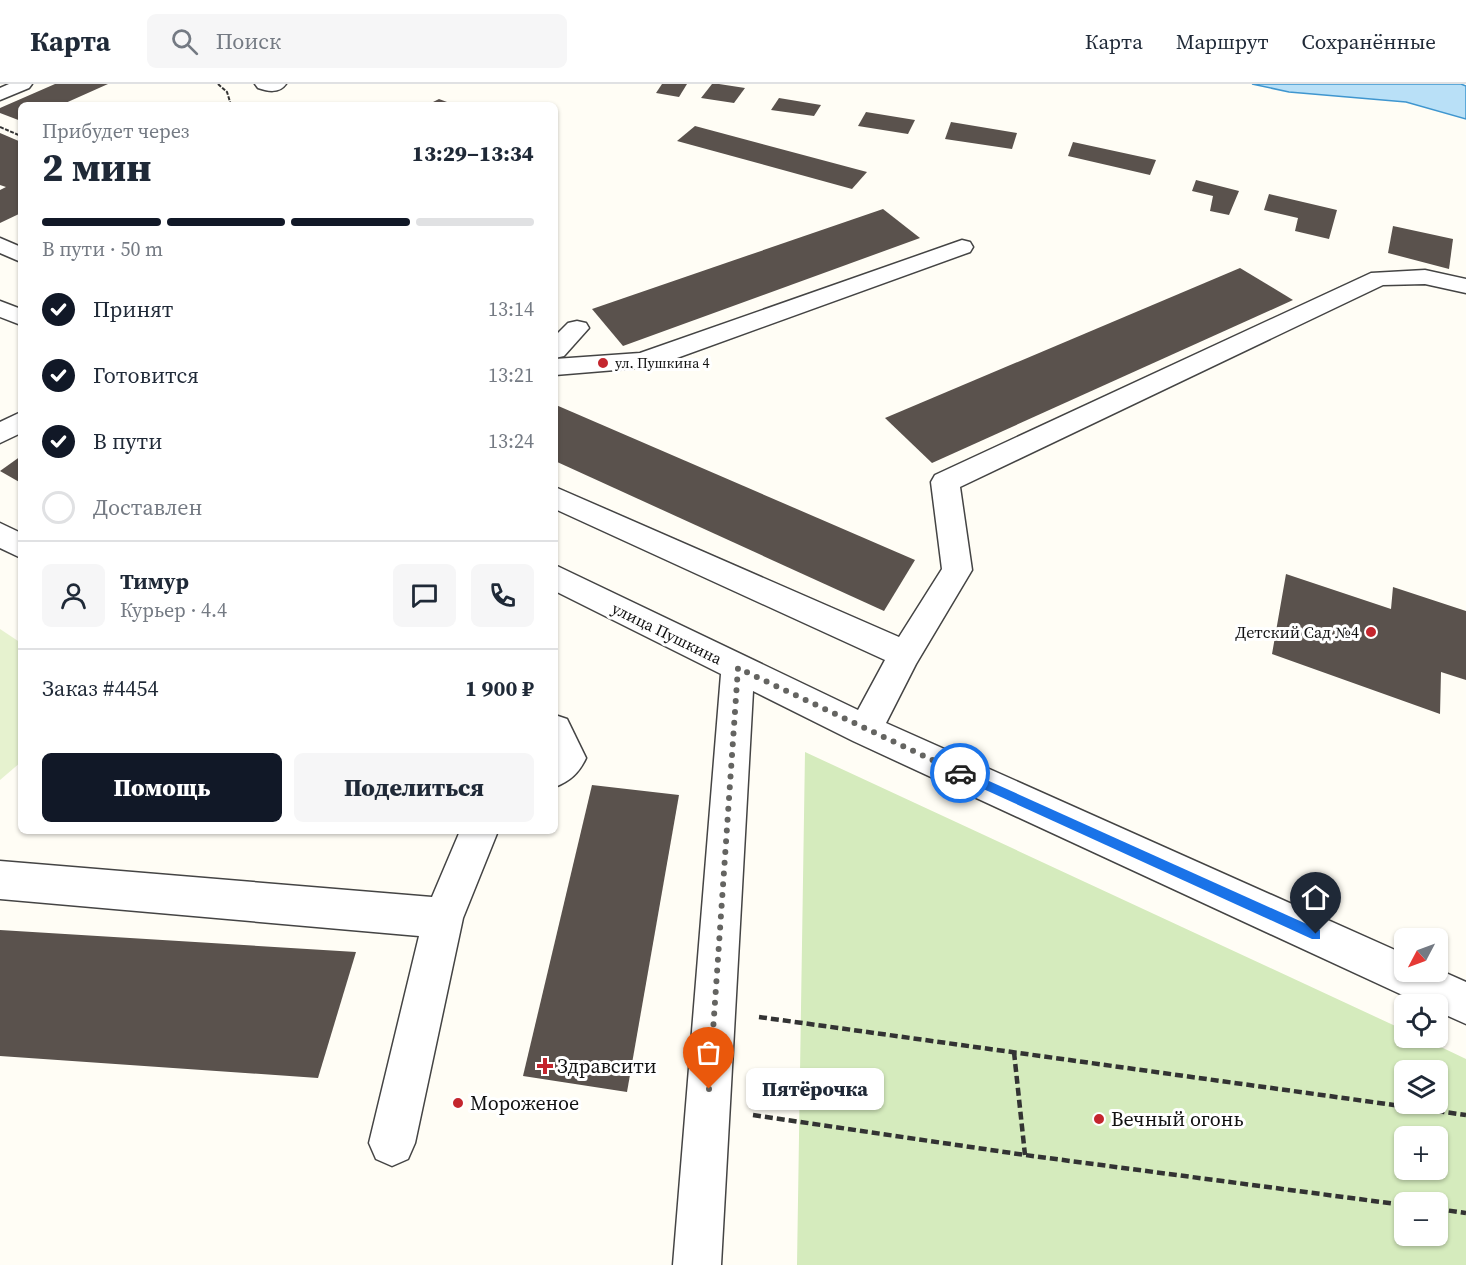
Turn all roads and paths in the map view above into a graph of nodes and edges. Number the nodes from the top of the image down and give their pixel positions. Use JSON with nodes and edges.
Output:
{"nodes":[{"id":1,"x":23,"y":84,"type":"edge"},
{"id":2,"x":218,"y":84,"type":"edge"},
{"id":3,"x":264,"y":84,"type":"edge"},
{"id":4,"x":277,"y":84,"type":"edge"},
{"id":5,"x":0,"y":95,"type":"edge"},
{"id":6,"x":230,"y":102,"type":"edge"},
{"id":7,"x":0,"y":127,"type":"edge"},
{"id":8,"x":18,"y":135,"type":"edge"},
{"id":9,"x":0,"y":245,"type":"edge"},
{"id":10,"x":962,"y":247,"type":"dead end"},
{"id":11,"x":18,"y":254,"type":"edge"},
{"id":12,"x":1466,"y":286,"type":"edge"},
{"id":13,"x":0,"y":308,"type":"edge"},
{"id":14,"x":18,"y":317,"type":"edge"},
{"id":15,"x":577,"y":328,"type":"dead end"},
{"id":16,"x":558,"y":347,"type":"edge"},
{"id":17,"x":558,"y":367,"type":"edge"},
{"id":18,"x":18,"y":423,"type":"edge"},
{"id":19,"x":0,"y":434,"type":"edge"},
{"id":20,"x":558,"y":498,"type":"edge"},
{"id":21,"x":0,"y":534,"type":"edge"},
{"id":22,"x":18,"y":545,"type":"edge"},
{"id":23,"x":558,"y":579,"type":"edge"},
{"id":24,"x":904,"y":654,"type":"junction"},
{"id":25,"x":738,"y":668,"type":"junction"},
{"id":26,"x":865,"y":730,"type":"junction"},
{"id":27,"x":558,"y":736,"type":"edge"},
{"id":28,"x":558,"y":768,"type":"edge"},
{"id":29,"x":478,"y":834,"type":"edge"},
{"id":30,"x":0,"y":880,"type":"edge"},
{"id":31,"x":443,"y":918,"type":"junction"},
{"id":32,"x":1466,"y":1003,"type":"edge"},
{"id":33,"x":714,"y":1011,"type":"junction"},
{"id":34,"x":1014,"y":1052,"type":"junction"},
{"id":35,"x":708,"y":1109,"type":"junction"},
{"id":36,"x":1466,"y":1115,"type":"edge"},
{"id":37,"x":392,"y":1143,"type":"dead end"},
{"id":38,"x":1025,"y":1155,"type":"junction"},
{"id":39,"x":1394,"y":1204,"type":"edge"},
{"id":40,"x":1448,"y":1211,"type":"edge"},
{"id":41,"x":1466,"y":1213,"type":"edge"},
{"id":42,"x":697,"y":1265,"type":"edge"}],
"edges":[{"from":1,"to":5,"type":"street"},
{"from":2,"to":6,"type":"path"},
{"from":3,"to":4,"type":"street"},
{"from":7,"to":8,"type":"path"},
{"from":9,"to":11,"type":"street"},
{"from":10,"to":17,"type":"street"},
{"from":12,"to":24,"type":"street"},
{"from":13,"to":14,"type":"street"},
{"from":15,"to":16,"type":"street"},
{"from":18,"to":19,"type":"street"},
{"from":20,"to":24,"type":"street"},
{"from":21,"to":22,"type":"street"},
{"from":23,"to":25,"type":"street","name":"улица Пушкина"},
{"from":24,"to":26,"type":"street"},
{"from":25,"to":26,"type":"street","name":"улица Пушкина"},
{"from":25,"to":33,"type":"street"},
{"from":26,"to":32,"type":"street","name":"улица Пушкина"},
{"from":27,"to":28,"type":"street"},
{"from":29,"to":31,"type":"street"},
{"from":30,"to":31,"type":"street"},
{"from":31,"to":37,"type":"street"},
{"from":33,"to":34,"type":"path"},
{"from":33,"to":35,"type":"street"},
{"from":34,"to":36,"type":"path"},
{"from":34,"to":38,"type":"path"},
{"from":35,"to":38,"type":"path"},
{"from":35,"to":42,"type":"street"},
{"from":38,"to":39,"type":"path"},
{"from":40,"to":41,"type":"path"}]}
